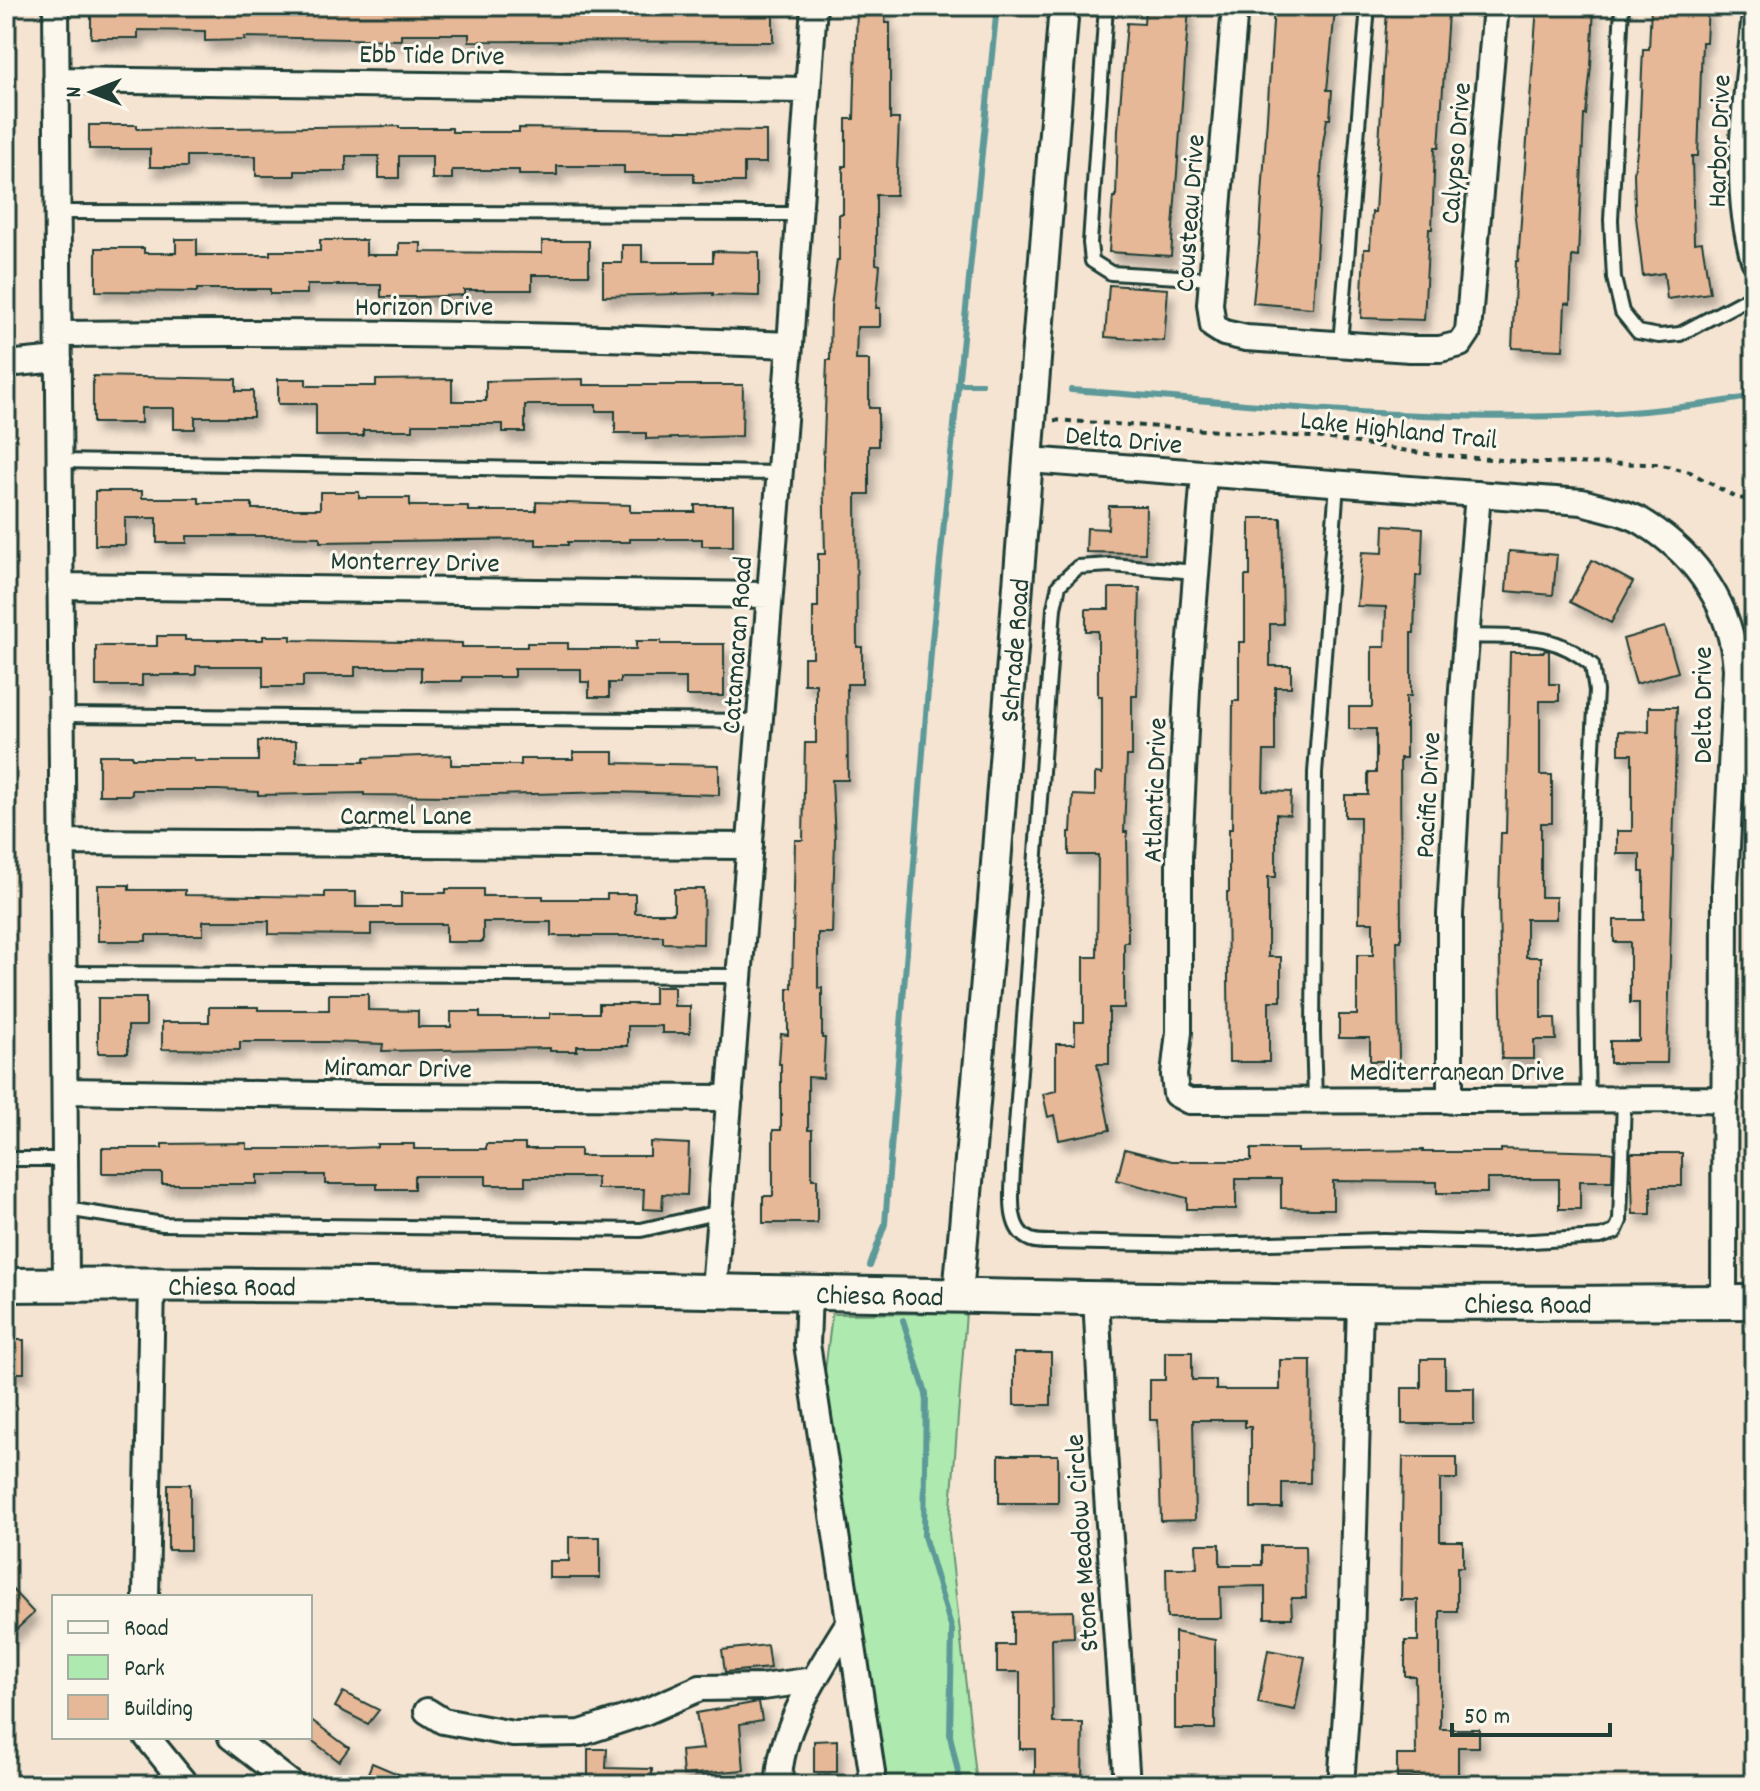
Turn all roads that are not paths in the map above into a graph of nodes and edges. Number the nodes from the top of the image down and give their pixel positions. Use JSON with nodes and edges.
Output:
{"nodes":[{"id":1,"x":56,"y":6,"type":"edge"},
{"id":2,"x":814,"y":6,"type":"edge"},
{"id":3,"x":1064,"y":6,"type":"edge"},
{"id":4,"x":1106,"y":6,"type":"edge"},
{"id":5,"x":1235,"y":6,"type":"edge"},
{"id":6,"x":1368,"y":6,"type":"edge"},
{"id":7,"x":1496,"y":6,"type":"edge"},
{"id":8,"x":1622,"y":6,"type":"edge"},
{"id":9,"x":1754,"y":23,"type":"edge"},
{"id":10,"x":56,"y":80,"type":"junction"},
{"id":11,"x":807,"y":90,"type":"junction"},
{"id":12,"x":58,"y":212,"type":"junction"},
{"id":13,"x":799,"y":214,"type":"junction"},
{"id":14,"x":1754,"y":260,"type":"edge"},
{"id":15,"x":1212,"y":279,"type":"junction"},
{"id":16,"x":1754,"y":295,"type":"edge"},
{"id":17,"x":1472,"y":306,"type":"joint"},
{"id":18,"x":1340,"y":344,"type":"junction"},
{"id":19,"x":790,"y":345,"type":"junction"},
{"id":20,"x":59,"y":346,"type":"junction"},
{"id":21,"x":6,"y":364,"type":"edge"},
{"id":22,"x":1029,"y":460,"type":"junction"},
{"id":23,"x":59,"y":461,"type":"junction"},
{"id":24,"x":779,"y":473,"type":"junction"},
{"id":25,"x":1204,"y":474,"type":"junction"},
{"id":26,"x":1337,"y":484,"type":"junction"},
{"id":27,"x":1478,"y":494,"type":"junction"},
{"id":28,"x":1196,"y":572,"type":"junction"},
{"id":29,"x":60,"y":586,"type":"junction"},
{"id":30,"x":769,"y":595,"type":"junction"},
{"id":31,"x":1466,"y":636,"type":"junction"},
{"id":32,"x":61,"y":715,"type":"junction"},
{"id":33,"x":760,"y":721,"type":"junction"},
{"id":34,"x":62,"y":842,"type":"junction"},
{"id":35,"x":750,"y":846,"type":"junction"},
{"id":36,"x":64,"y":973,"type":"junction"},
{"id":37,"x":740,"y":976,"type":"junction"},
{"id":38,"x":66,"y":1091,"type":"junction"},
{"id":39,"x":730,"y":1098,"type":"junction"},
{"id":40,"x":1725,"y":1099,"type":"junction"},
{"id":41,"x":1588,"y":1100,"type":"junction"},
{"id":42,"x":1624,"y":1100,"type":"junction"},
{"id":43,"x":1189,"y":1101,"type":"joint"},
{"id":44,"x":1315,"y":1101,"type":"junction"},
{"id":45,"x":1450,"y":1101,"type":"junction"},
{"id":46,"x":6,"y":1159,"type":"edge"},
{"id":47,"x":66,"y":1159,"type":"junction"},
{"id":48,"x":66,"y":1209,"type":"junction"},
{"id":49,"x":720,"y":1212,"type":"junction"},
{"id":50,"x":152,"y":1283,"type":"junction"},
{"id":51,"x":66,"y":1284,"type":"junction"},
{"id":52,"x":6,"y":1285,"type":"edge"},
{"id":53,"x":714,"y":1289,"type":"junction"},
{"id":54,"x":809,"y":1292,"type":"junction"},
{"id":55,"x":958,"y":1294,"type":"junction"},
{"id":56,"x":1096,"y":1297,"type":"junction"},
{"id":57,"x":1360,"y":1302,"type":"junction"},
{"id":58,"x":1739,"y":1302,"type":"edge"},
{"id":59,"x":146,"y":1595,"type":"edge"},
{"id":60,"x":849,"y":1622,"type":"junction"},
{"id":61,"x":814,"y":1680,"type":"junction"},
{"id":62,"x":427,"y":1711,"type":"dead end"},
{"id":63,"x":149,"y":1739,"type":"edge"},
{"id":64,"x":234,"y":1739,"type":"edge"},
{"id":65,"x":186,"y":1785,"type":"edge"},
{"id":66,"x":293,"y":1785,"type":"edge"},
{"id":67,"x":779,"y":1785,"type":"edge"},
{"id":68,"x":870,"y":1785,"type":"edge"},
{"id":69,"x":1127,"y":1785,"type":"edge"},
{"id":70,"x":1341,"y":1785,"type":"edge"}],
"edges":[{"from":1,"to":10,"type":"street"},
{"from":2,"to":11,"type":"street","name":"Catamaran Road"},
{"from":3,"to":22,"type":"street","name":"Schrade Road"},
{"from":4,"to":15,"type":"lane"},
{"from":5,"to":15,"type":"street","name":"Cousteau Drive"},
{"from":6,"to":18,"type":"lane"},
{"from":7,"to":17,"type":"street","name":"Calypso Drive"},
{"from":8,"to":16,"type":"lane"},
{"from":9,"to":14,"type":"street","name":"Harbor Drive"},
{"from":10,"to":11,"type":"street","name":"Ebb Tide Drive"},
{"from":10,"to":12,"type":"street"},
{"from":11,"to":13,"type":"street","name":"Catamaran Road"},
{"from":12,"to":13,"type":"lane"},
{"from":12,"to":20,"type":"street"},
{"from":13,"to":19,"type":"street","name":"Catamaran Road"},
{"from":15,"to":18,"type":"street","name":"Cousteau Drive"},
{"from":17,"to":18,"type":"street","name":"Cousteau Drive"},
{"from":19,"to":20,"type":"street","name":"Horizon Drive"},
{"from":19,"to":24,"type":"street","name":"Catamaran Road"},
{"from":20,"to":21,"type":"street","name":"Horizon Drive"},
{"from":20,"to":23,"type":"street"},
{"from":22,"to":25,"type":"street","name":"Delta Drive"},
{"from":22,"to":55,"type":"street","name":"Schrade Road"},
{"from":23,"to":24,"type":"lane"},
{"from":23,"to":29,"type":"street"},
{"from":24,"to":30,"type":"street","name":"Catamaran Road"},
{"from":25,"to":26,"type":"street","name":"Delta Drive"},
{"from":25,"to":28,"type":"street","name":"Atlantic Drive"},
{"from":26,"to":27,"type":"street","name":"Delta Drive"},
{"from":26,"to":44,"type":"lane"},
{"from":27,"to":31,"type":"street","name":"Pacific Drive"},
{"from":27,"to":40,"type":"street","name":"Delta Drive"},
{"from":28,"to":42,"type":"lane"},
{"from":28,"to":43,"type":"street","name":"Atlantic Drive"},
{"from":29,"to":30,"type":"street","name":"Monterrey Drive"},
{"from":29,"to":32,"type":"street"},
{"from":30,"to":33,"type":"street","name":"Catamaran Road"},
{"from":31,"to":41,"type":"lane"},
{"from":31,"to":45,"type":"street","name":"Pacific Drive"},
{"from":32,"to":33,"type":"lane"},
{"from":32,"to":34,"type":"street"},
{"from":33,"to":35,"type":"street","name":"Catamaran Road"},
{"from":34,"to":35,"type":"street","name":"Carmel Lane"},
{"from":34,"to":36,"type":"street"},
{"from":35,"to":37,"type":"street","name":"Catamaran Road"},
{"from":36,"to":37,"type":"lane"},
{"from":36,"to":38,"type":"street"},
{"from":37,"to":39,"type":"street","name":"Catamaran Road"},
{"from":38,"to":39,"type":"street","name":"Miramar Drive"},
{"from":38,"to":47,"type":"street"},
{"from":39,"to":49,"type":"street","name":"Catamaran Road"},
{"from":40,"to":42,"type":"street","name":"Mediterranean Drive"},
{"from":40,"to":58,"type":"street","name":"Delta Drive"},
{"from":41,"to":42,"type":"street","name":"Mediterranean Drive"},
{"from":41,"to":45,"type":"street","name":"Mediterranean Drive"},
{"from":43,"to":44,"type":"street","name":"Mediterranean Drive"},
{"from":44,"to":45,"type":"street","name":"Mediterranean Drive"},
{"from":46,"to":47,"type":"lane"},
{"from":47,"to":48,"type":"street"},
{"from":48,"to":49,"type":"lane"},
{"from":48,"to":51,"type":"street"},
{"from":49,"to":53,"type":"street","name":"Catamaran Road"},
{"from":50,"to":51,"type":"main road","name":"Chiesa Road"},
{"from":50,"to":53,"type":"main road","name":"Chiesa Road"},
{"from":50,"to":59,"type":"street"},
{"from":51,"to":52,"type":"main road","name":"Chiesa Road"},
{"from":53,"to":54,"type":"main road","name":"Chiesa Road"},
{"from":54,"to":55,"type":"main road","name":"Chiesa Road"},
{"from":54,"to":60,"type":"street"},
{"from":55,"to":56,"type":"main road","name":"Chiesa Road"},
{"from":56,"to":57,"type":"main road","name":"Chiesa Road"},
{"from":56,"to":69,"type":"street","name":"Stone Meadow Circle"},
{"from":57,"to":58,"type":"main road","name":"Chiesa Road"},
{"from":57,"to":70,"type":"street"},
{"from":60,"to":61,"type":"street"},
{"from":60,"to":68,"type":"street"},
{"from":61,"to":62,"type":"street"},
{"from":61,"to":67,"type":"street"},
{"from":63,"to":65,"type":"street"},
{"from":64,"to":66,"type":"street"}]}
